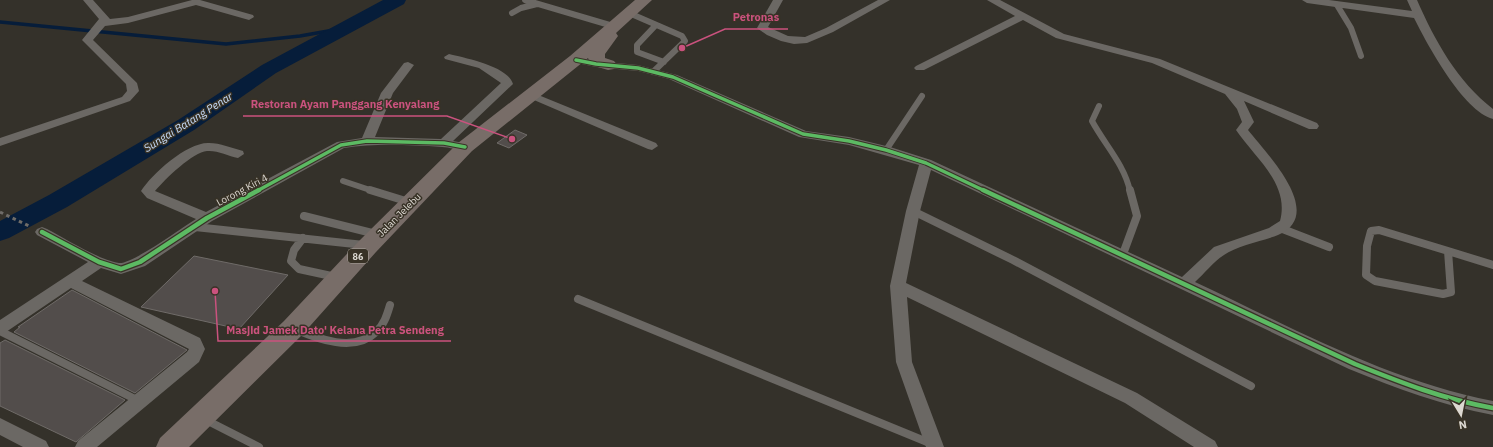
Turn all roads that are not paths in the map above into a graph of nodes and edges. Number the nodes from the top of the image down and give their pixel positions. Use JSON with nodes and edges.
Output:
{"nodes":[{"id":1,"x":88,"y":0,"type":"edge"},
{"id":2,"x":525,"y":0,"type":"edge"},
{"id":3,"x":644,"y":0,"type":"edge"},
{"id":4,"x":778,"y":0,"type":"edge"},
{"id":5,"x":885,"y":0,"type":"edge"},
{"id":6,"x":992,"y":0,"type":"edge"},
{"id":7,"x":1307,"y":0,"type":"edge"},
{"id":8,"x":1412,"y":0,"type":"edge"},
{"id":9,"x":537,"y":4,"type":"junction"},
{"id":10,"x":1337,"y":5,"type":"junction"},
{"id":11,"x":512,"y":13,"type":"dead end"},
{"id":12,"x":1418,"y":15,"type":"junction"},
{"id":13,"x":249,"y":16,"type":"dead end"},
{"id":14,"x":1022,"y":17,"type":"junction"},
{"id":15,"x":621,"y":19,"type":"junction"},
{"id":16,"x":102,"y":24,"type":"junction"},
{"id":17,"x":655,"y":26,"type":"junction"},
{"id":18,"x":1362,"y":56,"type":"dead end"},
{"id":19,"x":449,"y":57,"type":"dead end"},
{"id":20,"x":576,"y":60,"type":"junction"},
{"id":21,"x":664,"y":62,"type":"junction"},
{"id":22,"x":408,"y":65,"type":"dead end"},
{"id":23,"x":608,"y":65,"type":"junction"},
{"id":24,"x":920,"y":68,"type":"dead end"},
{"id":25,"x":653,"y":72,"type":"junction"},
{"id":26,"x":555,"y":75,"type":"junction"},
{"id":27,"x":1227,"y":90,"type":"junction"},
{"id":28,"x":531,"y":95,"type":"junction"},
{"id":29,"x":922,"y":96,"type":"dead end"},
{"id":30,"x":1099,"y":106,"type":"dead end"},
{"id":31,"x":1493,"y":115,"type":"edge"},
{"id":32,"x":1313,"y":126,"type":"dead end"},
{"id":33,"x":367,"y":141,"type":"junction"},
{"id":34,"x":0,"y":142,"type":"edge"},
{"id":35,"x":454,"y":145,"type":"junction"},
{"id":36,"x":652,"y":146,"type":"dead end"},
{"id":37,"x":886,"y":150,"type":"junction"},
{"id":38,"x":238,"y":154,"type":"dead end"},
{"id":39,"x":926,"y":163,"type":"junction"},
{"id":40,"x":343,"y":181,"type":"dead end"},
{"id":41,"x":412,"y":203,"type":"junction"},
{"id":42,"x":913,"y":211,"type":"junction"},
{"id":43,"x":304,"y":216,"type":"dead end"},
{"id":44,"x":207,"y":218,"type":"junction"},
{"id":45,"x":195,"y":227,"type":"junction"},
{"id":46,"x":1280,"y":228,"type":"junction"},
{"id":47,"x":42,"y":232,"type":"road end"},
{"id":48,"x":303,"y":238,"type":"junction"},
{"id":49,"x":374,"y":241,"type":"junction"},
{"id":50,"x":1329,"y":247,"type":"dead end"},
{"id":51,"x":1448,"y":251,"type":"junction"},
{"id":52,"x":1123,"y":254,"type":"junction"},
{"id":53,"x":99,"y":262,"type":"junction"},
{"id":54,"x":1493,"y":265,"type":"edge"},
{"id":55,"x":338,"y":278,"type":"junction"},
{"id":56,"x":70,"y":282,"type":"junction"},
{"id":57,"x":1185,"y":283,"type":"junction"},
{"id":58,"x":898,"y":286,"type":"junction"},
{"id":59,"x":578,"y":299,"type":"dead end"},
{"id":60,"x":390,"y":305,"type":"dead end"},
{"id":61,"x":293,"y":328,"type":"junction"},
{"id":62,"x":0,"y":330,"type":"edge"},
{"id":63,"x":1251,"y":386,"type":"dead end"},
{"id":64,"x":139,"y":401,"type":"junction"},
{"id":65,"x":1493,"y":408,"type":"edge"},
{"id":66,"x":202,"y":418,"type":"junction"},
{"id":67,"x":0,"y":426,"type":"edge"},
{"id":68,"x":935,"y":446,"type":"edge"},
{"id":69,"x":40,"y":447,"type":"edge"},
{"id":70,"x":84,"y":447,"type":"edge"},
{"id":71,"x":170,"y":447,"type":"edge"},
{"id":72,"x":259,"y":447,"type":"edge"},
{"id":73,"x":1209,"y":447,"type":"edge"}],
"edges":[{"from":1,"to":16,"type":"street"},
{"from":2,"to":9,"type":"lane"},
{"from":3,"to":15,"type":"main road","name":"Jalan Jelebu","number":"86"},
{"from":4,"to":5,"type":"street"},
{"from":6,"to":14,"type":"street"},
{"from":7,"to":10,"type":"street"},
{"from":8,"to":12,"type":"street"},
{"from":9,"to":11,"type":"lane"},
{"from":9,"to":15,"type":"lane"},
{"from":10,"to":12,"type":"street"},
{"from":10,"to":18,"type":"lane"},
{"from":12,"to":31,"type":"street"},
{"from":13,"to":16,"type":"street"},
{"from":14,"to":24,"type":"street"},
{"from":14,"to":27,"type":"street"},
{"from":15,"to":17,"type":"lane"},
{"from":15,"to":20,"type":"main road","name":"Jalan Jelebu","number":"86"},
{"from":15,"to":23,"type":"main road"},
{"from":16,"to":34,"type":"street"},
{"from":17,"to":21,"type":"lane"},
{"from":17,"to":21,"type":"lane"},
{"from":19,"to":35,"type":"street"},
{"from":20,"to":23,"type":"street"},
{"from":20,"to":26,"type":"main road","name":"Jalan Jelebu","number":"86"},
{"from":21,"to":25,"type":"lane"},
{"from":22,"to":33,"type":"street"},
{"from":23,"to":25,"type":"street"},
{"from":23,"to":26,"type":"main road"},
{"from":25,"to":37,"type":"street"},
{"from":26,"to":28,"type":"main road","name":"Jalan Jelebu","number":"86"},
{"from":27,"to":32,"type":"street"},
{"from":27,"to":46,"type":"street"},
{"from":28,"to":35,"type":"main road","name":"Jalan Jelebu","number":"86"},
{"from":28,"to":36,"type":"street"},
{"from":29,"to":37,"type":"lane"},
{"from":30,"to":52,"type":"lane"},
{"from":33,"to":35,"type":"street","name":"Lorong Kiri 4"},
{"from":33,"to":44,"type":"street","name":"Lorong Kiri 4"},
{"from":35,"to":41,"type":"main road","name":"Jalan Jelebu","number":"86"},
{"from":37,"to":39,"type":"street"},
{"from":38,"to":44,"type":"street"},
{"from":39,"to":42,"type":"street"},
{"from":39,"to":52,"type":"street"},
{"from":40,"to":41,"type":"lane"},
{"from":41,"to":49,"type":"main road","name":"Jalan Jelebu","number":"86"},
{"from":42,"to":58,"type":"street"},
{"from":42,"to":63,"type":"lane"},
{"from":43,"to":49,"type":"lane"},
{"from":44,"to":45,"type":"street","name":"Lorong Kiri 4"},
{"from":45,"to":48,"type":"lane"},
{"from":45,"to":53,"type":"street","name":"Lorong Kiri 4"},
{"from":46,"to":50,"type":"lane"},
{"from":46,"to":57,"type":"street"},
{"from":47,"to":53,"type":"street","name":"Lorong Kiri 4"},
{"from":48,"to":49,"type":"lane"},
{"from":48,"to":55,"type":"lane"},
{"from":49,"to":55,"type":"main road","name":"Jalan Jelebu","number":"86"},
{"from":51,"to":51,"type":"lane"},
{"from":51,"to":54,"type":"lane"},
{"from":52,"to":57,"type":"street"},
{"from":53,"to":56,"type":"street"},
{"from":55,"to":61,"type":"main road","name":"Jalan Jelebu","number":"86"},
{"from":56,"to":62,"type":"street"},
{"from":56,"to":64,"type":"street"},
{"from":57,"to":65,"type":"street"},
{"from":58,"to":68,"type":"street"},
{"from":58,"to":73,"type":"street"},
{"from":59,"to":68,"type":"lane"},
{"from":60,"to":61,"type":"lane"},
{"from":61,"to":66,"type":"main road","name":"Jalan Jelebu","number":"86"},
{"from":62,"to":64,"type":"lane"},
{"from":64,"to":70,"type":"street"},
{"from":66,"to":71,"type":"main road","name":"Jalan Jelebu","number":"86"},
{"from":66,"to":72,"type":"lane"},
{"from":67,"to":69,"type":"street"}]}
